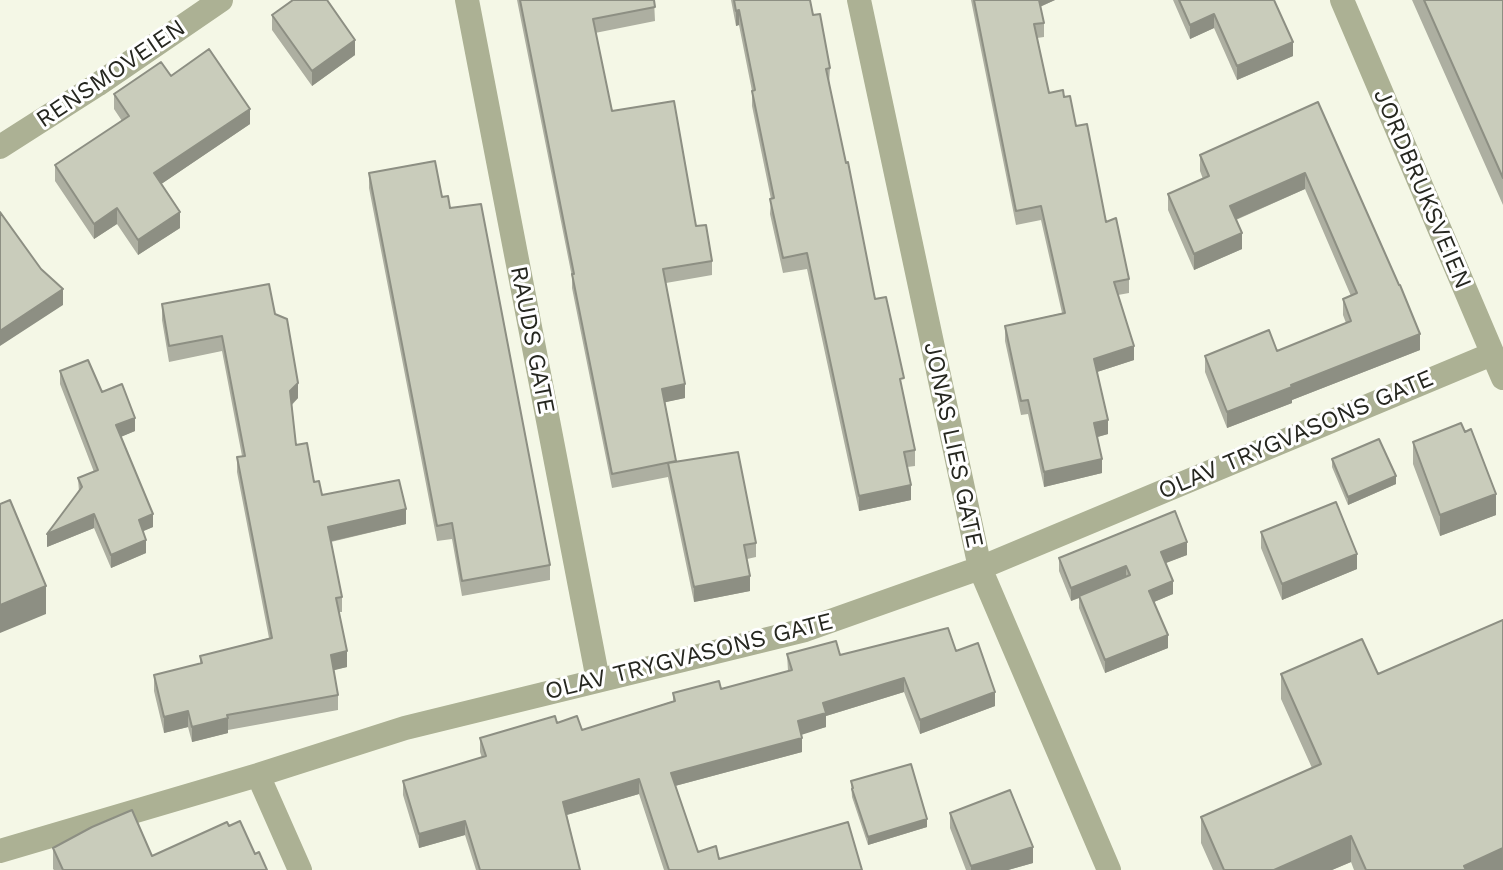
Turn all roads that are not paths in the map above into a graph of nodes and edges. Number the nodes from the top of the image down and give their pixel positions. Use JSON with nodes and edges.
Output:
{"nodes":[{"id":1,"x":221,"y":0,"type":"edge"},
{"id":2,"x":467,"y":0,"type":"edge"},
{"id":3,"x":859,"y":0,"type":"edge"},
{"id":4,"x":1342,"y":0,"type":"edge"},
{"id":5,"x":0,"y":147,"type":"edge"},
{"id":6,"x":1492,"y":354,"type":"junction"},
{"id":7,"x":1503,"y":378,"type":"edge"},
{"id":8,"x":980,"y":568,"type":"junction"},
{"id":9,"x":598,"y":680,"type":"junction"},
{"id":10,"x":258,"y":775,"type":"junction"},
{"id":11,"x":0,"y":851,"type":"edge"},
{"id":12,"x":300,"y":870,"type":"edge"},
{"id":13,"x":1109,"y":870,"type":"edge"}],
"edges":[{"from":1,"to":5,"type":"street","name":"RENSMOVEIEN"},
{"from":2,"to":9,"type":"street","name":"RAUDS GATE"},
{"from":3,"to":8,"type":"street","name":"JONAS LIES GATE"},
{"from":4,"to":6,"type":"street","name":"JORDBRUKSVEIEN"},
{"from":6,"to":7,"type":"street","name":"JORDBRUKSVEIEN"},
{"from":6,"to":8,"type":"street","name":"OLAV TRYGVASONS GATE"},
{"from":8,"to":9,"type":"street","name":"OLAV TRYGVASONS GATE"},
{"from":8,"to":13,"type":"street","name":"JONAS LIES GATE"},
{"from":9,"to":10,"type":"street","name":"OLAV TRYGVASONS GATE"},
{"from":10,"to":11,"type":"street","name":"OLAV TRYGVASONS GATE"},
{"from":10,"to":12,"type":"street"}]}
